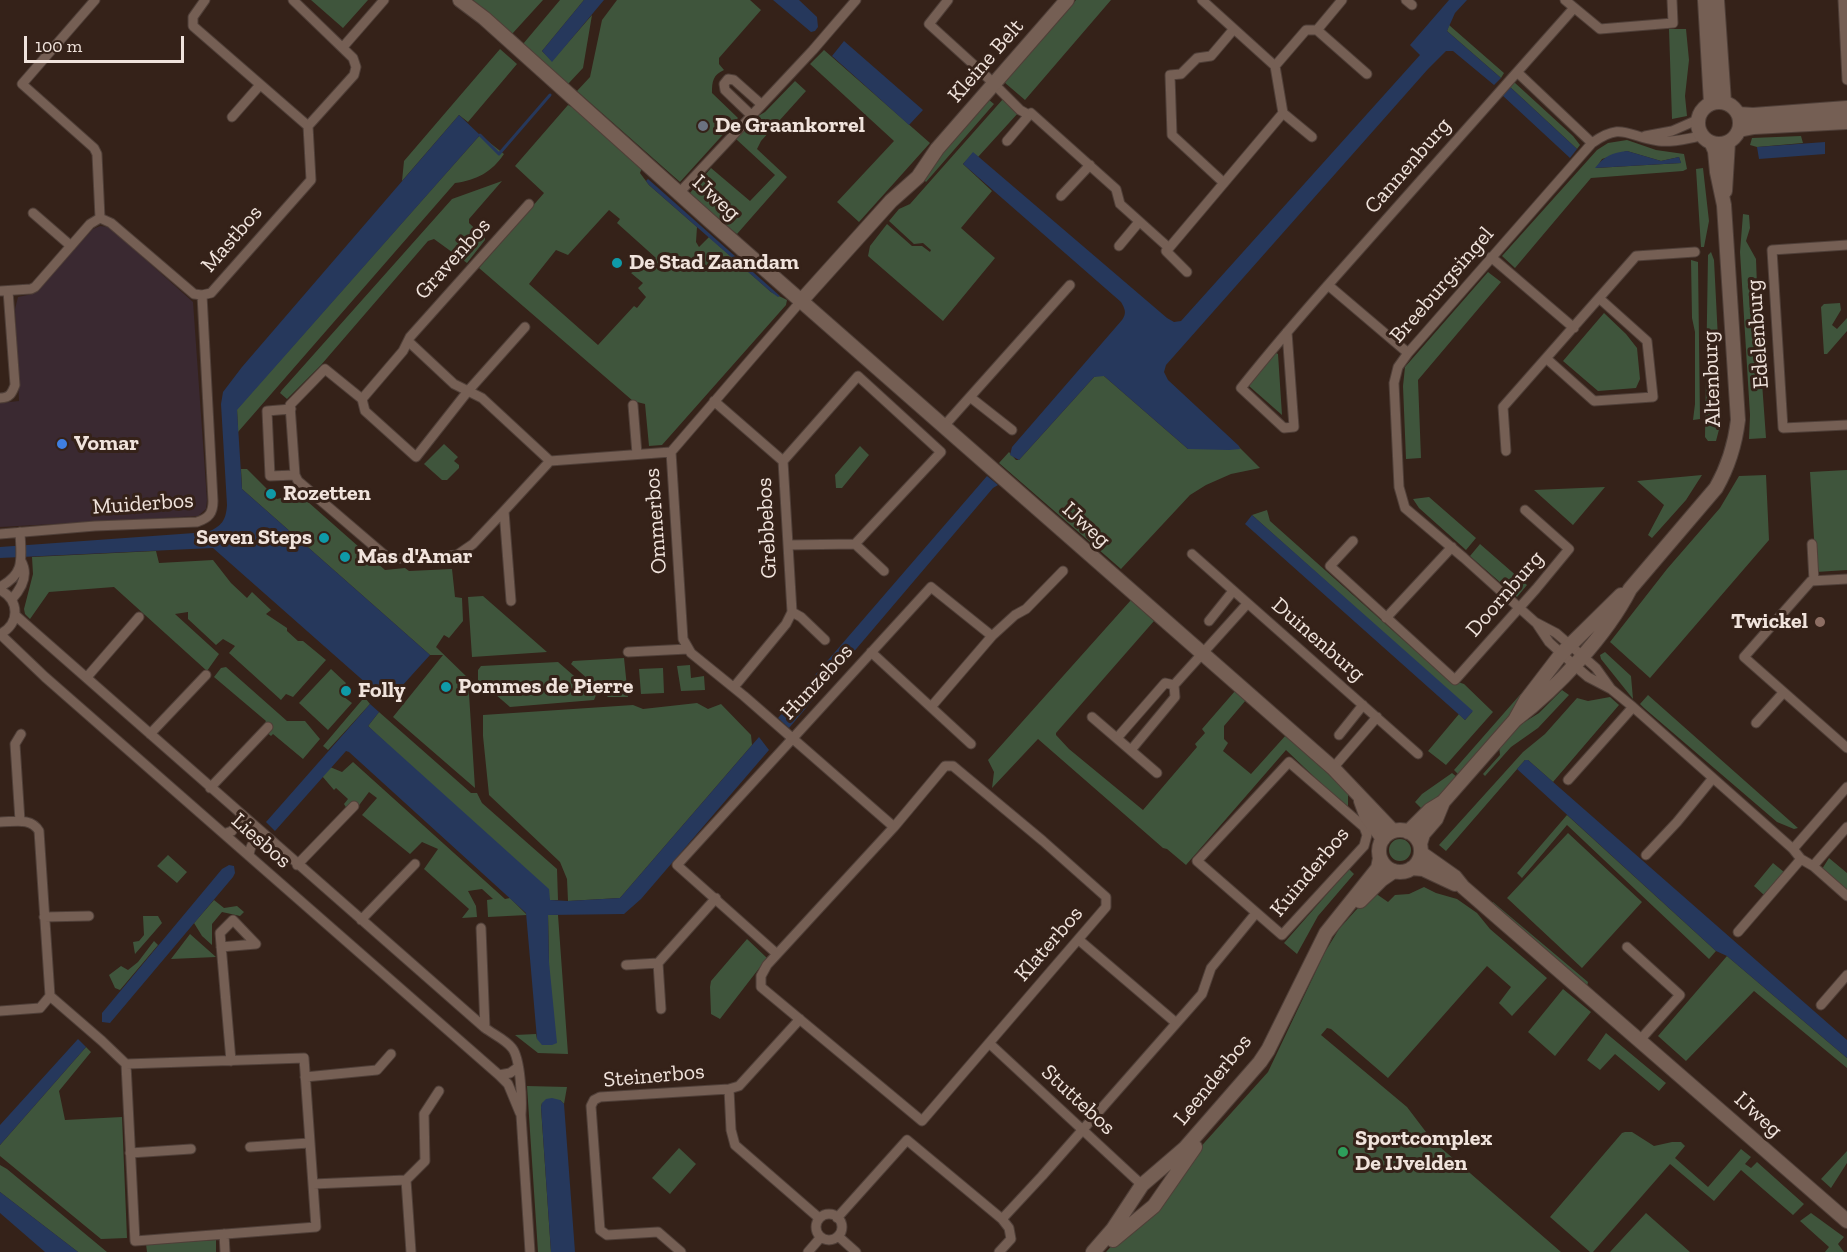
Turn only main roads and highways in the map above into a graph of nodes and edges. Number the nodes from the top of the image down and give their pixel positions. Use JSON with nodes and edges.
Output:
{"nodes":[{"id":1,"x":460,"y":0,"type":"edge"},
{"id":2,"x":1067,"y":0,"type":"edge"},
{"id":3,"x":1705,"y":0,"type":"edge"},
{"id":4,"x":1717,"y":0,"type":"edge"},
{"id":5,"x":1717,"y":103,"type":"junction"},
{"id":6,"x":1847,"y":108,"type":"edge"},
{"id":7,"x":1738,"y":114,"type":"junction"},
{"id":8,"x":1847,"y":122,"type":"edge"},
{"id":9,"x":1739,"y":130,"type":"junction"},
{"id":10,"x":1707,"y":140,"type":"junction"},
{"id":11,"x":1728,"y":142,"type":"junction"},
{"id":12,"x":1724,"y":205,"type":"junction"},
{"id":13,"x":801,"y":301,"type":"junction"},
{"id":14,"x":1630,"y":589,"type":"junction"},
{"id":15,"x":1515,"y":720,"type":"junction"},
{"id":16,"x":1443,"y":802,"type":"junction"},
{"id":17,"x":1408,"y":832,"type":"junction"},
{"id":18,"x":1388,"y":835,"type":"junction"},
{"id":19,"x":1420,"y":848,"type":"junction"},
{"id":20,"x":1380,"y":858,"type":"junction"},
{"id":21,"x":1412,"y":868,"type":"junction"},
{"id":22,"x":1394,"y":871,"type":"junction"},
{"id":23,"x":1463,"y":886,"type":"junction"},
{"id":24,"x":1154,"y":1173,"type":"junction"},
{"id":25,"x":1166,"y":1190,"type":"junction"},
{"id":26,"x":1130,"y":1203,"type":"junction"},
{"id":27,"x":1146,"y":1212,"type":"junction"},
{"id":28,"x":1847,"y":1221,"type":"edge"},
{"id":29,"x":1093,"y":1252,"type":"edge"},
{"id":30,"x":1101,"y":1252,"type":"edge"}],
"edges":[{"from":1,"to":13,"type":"main road","name":"IJweg"},
{"from":2,"to":13,"type":"main road","name":"Kleine Belt"},
{"from":3,"to":5,"type":"main road"},
{"from":4,"to":5,"type":"main road"},
{"from":5,"to":7,"type":"main road"},
{"from":5,"to":10,"type":"main road"},
{"from":6,"to":7,"type":"main road"},
{"from":7,"to":9,"type":"main road"},
{"from":8,"to":9,"type":"main road"},
{"from":9,"to":11,"type":"main road"},
{"from":10,"to":11,"type":"main road"},
{"from":10,"to":12,"type":"main road","name":"Altenburg"},
{"from":11,"to":12,"type":"main road","name":"Altenburg"},
{"from":12,"to":14,"type":"main road","name":"Altenburg"},
{"from":13,"to":18,"type":"main road","name":"IJweg"},
{"from":14,"to":15,"type":"main road","name":"Altenburg"},
{"from":14,"to":15,"type":"main road","name":"Altenburg"},
{"from":15,"to":16,"type":"main road","name":"Altenburg"},
{"from":16,"to":17,"type":"main road","name":"Altenburg"},
{"from":16,"to":19,"type":"main road","name":"Altenburg"},
{"from":17,"to":18,"type":"main road"},
{"from":17,"to":19,"type":"main road"},
{"from":18,"to":20,"type":"main road"},
{"from":19,"to":21,"type":"main road"},
{"from":19,"to":23,"type":"main road","name":"IJweg"},
{"from":20,"to":22,"type":"main road"},
{"from":20,"to":24,"type":"main road","name":"Leenderbos"},
{"from":21,"to":22,"type":"main road"},
{"from":21,"to":23,"type":"main road","name":"IJweg"},
{"from":22,"to":25,"type":"main road","name":"Leenderbos"},
{"from":23,"to":28,"type":"main road","name":"IJweg"},
{"from":24,"to":25,"type":"main road"},
{"from":24,"to":26,"type":"main road","name":"Leenderbos"},
{"from":25,"to":27,"type":"main road","name":"Leenderbos"},
{"from":26,"to":27,"type":"main road"},
{"from":26,"to":29,"type":"main road","name":"Leenderbos"},
{"from":27,"to":30,"type":"main road","name":"Leenderbos"}]}
